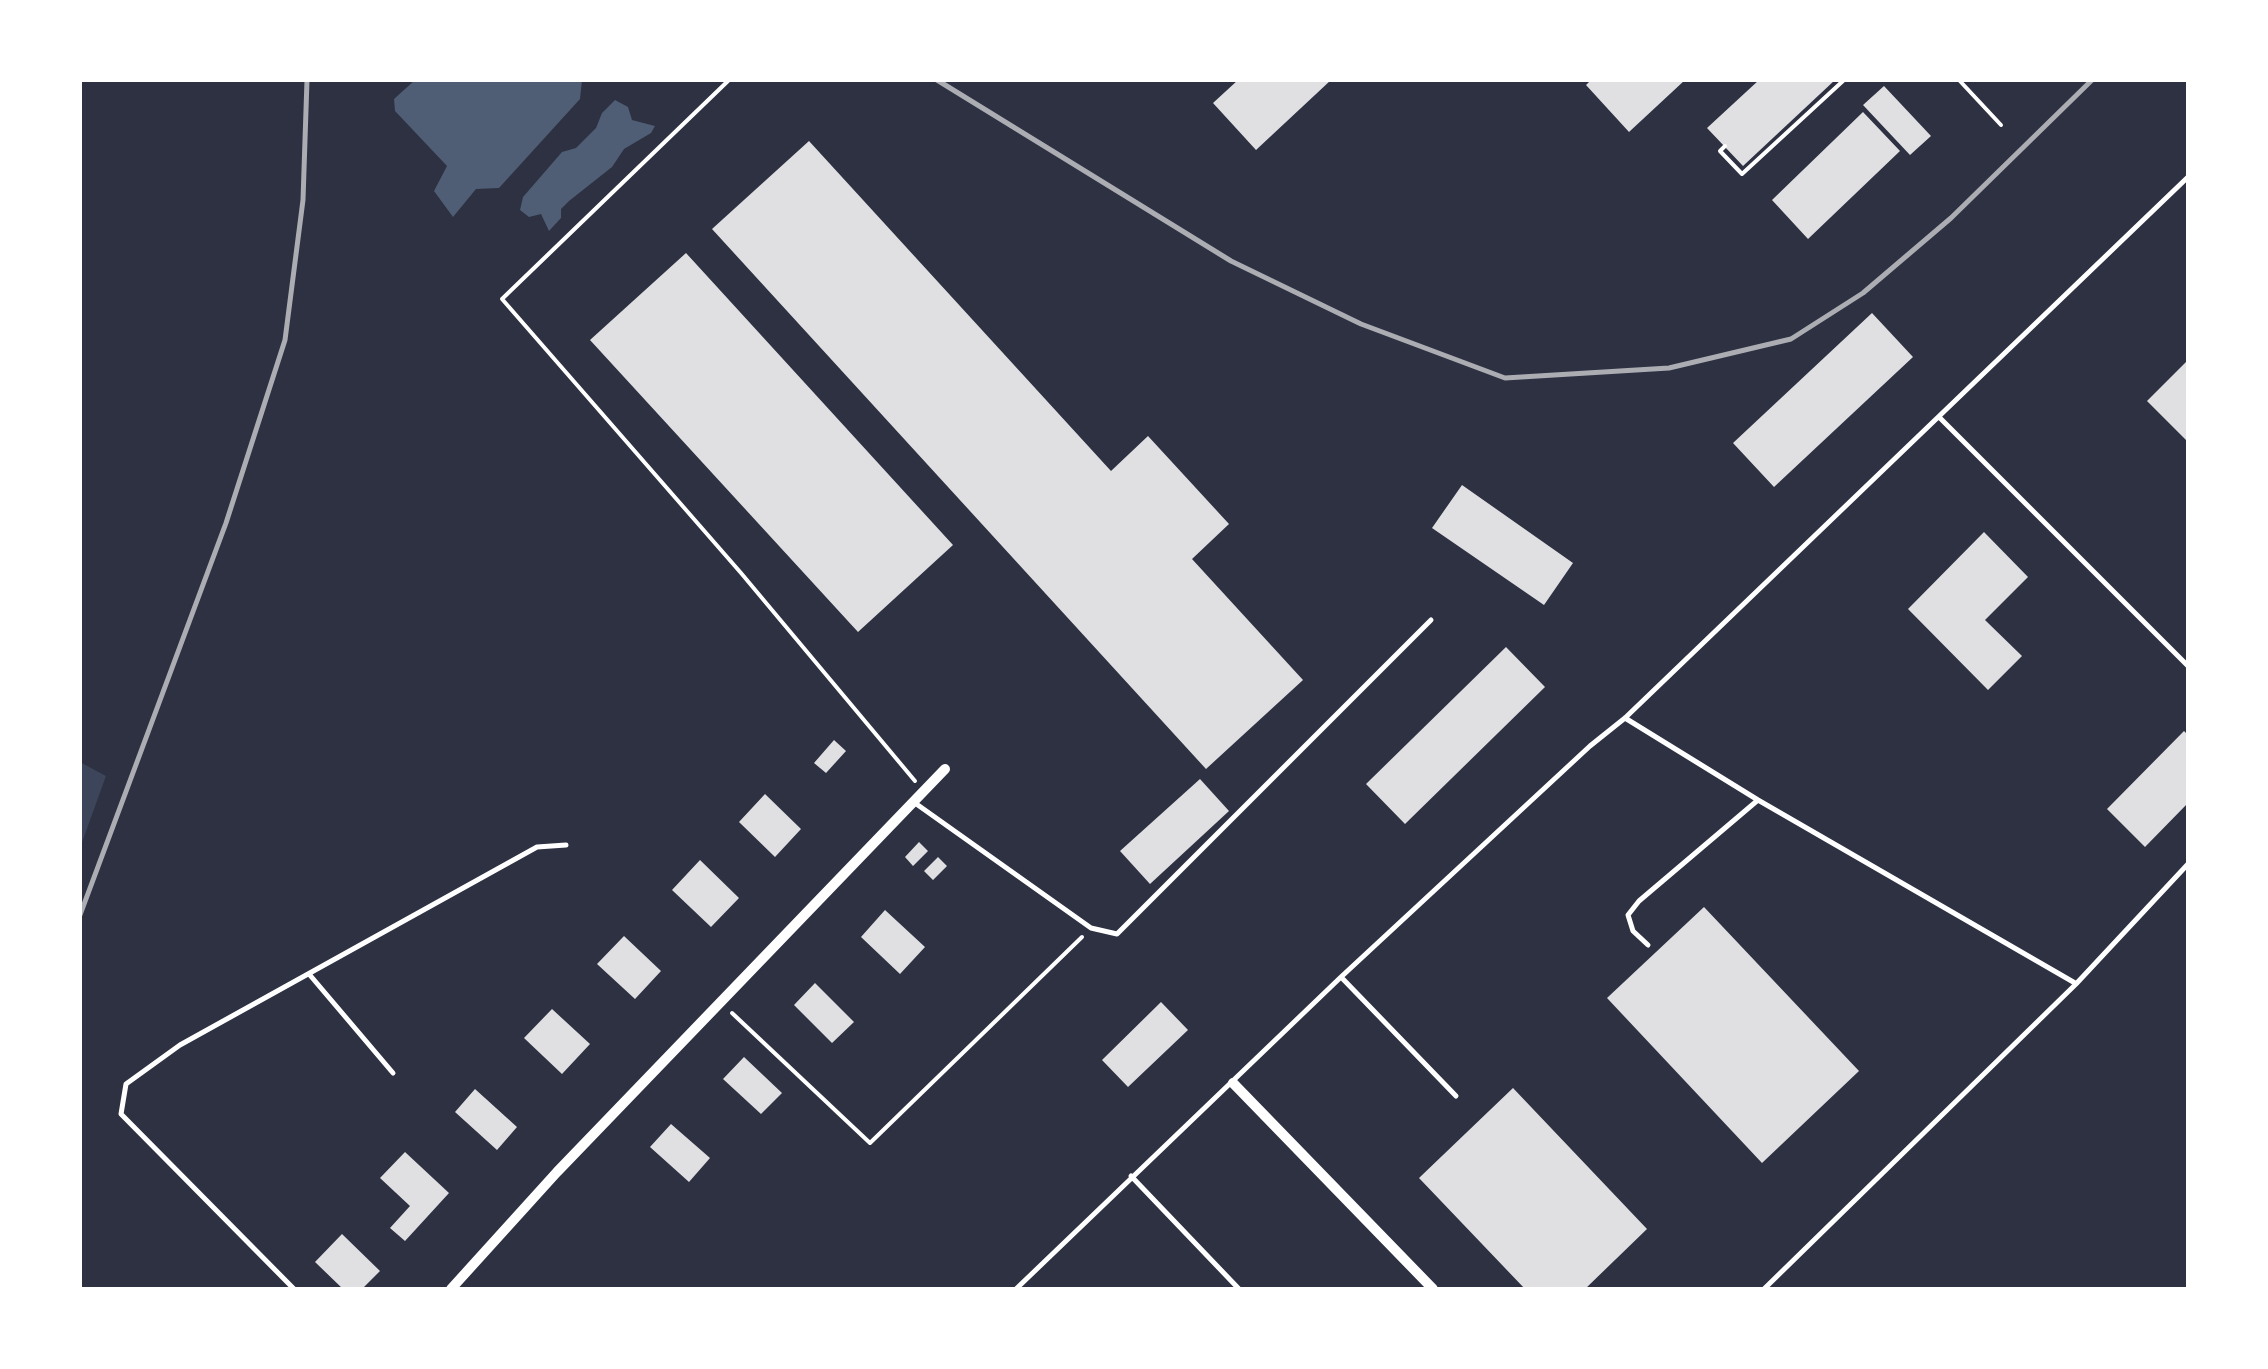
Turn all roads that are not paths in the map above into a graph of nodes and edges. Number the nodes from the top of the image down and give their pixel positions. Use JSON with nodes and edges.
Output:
{"nodes":[{"id":1,"x":2188,"y":177,"type":"edge"},
{"id":2,"x":1939,"y":417,"type":"junction"},
{"id":3,"x":1432,"y":620,"type":"dead end"},
{"id":4,"x":2188,"y":666,"type":"edge"},
{"id":5,"x":1625,"y":718,"type":"junction"},
{"id":6,"x":945,"y":769,"type":"dead end"},
{"id":7,"x":1758,"y":800,"type":"junction"},
{"id":8,"x":914,"y":803,"type":"junction"},
{"id":9,"x":566,"y":845,"type":"dead end"},
{"id":10,"x":2188,"y":864,"type":"edge"},
{"id":11,"x":1648,"y":945,"type":"dead end"},
{"id":12,"x":309,"y":974,"type":"junction"},
{"id":13,"x":1341,"y":976,"type":"junction"},
{"id":14,"x":2076,"y":984,"type":"junction"},
{"id":15,"x":393,"y":1073,"type":"dead end"},
{"id":16,"x":1234,"y":1083,"type":"junction"},
{"id":17,"x":1456,"y":1096,"type":"dead end"},
{"id":18,"x":1131,"y":1176,"type":"junction"},
{"id":19,"x":294,"y":1289,"type":"edge"},
{"id":20,"x":451,"y":1289,"type":"edge"},
{"id":21,"x":1016,"y":1289,"type":"edge"},
{"id":22,"x":1240,"y":1289,"type":"edge"},
{"id":23,"x":1432,"y":1289,"type":"edge"},
{"id":24,"x":1764,"y":1289,"type":"edge"}],
"edges":[{"from":1,"to":2,"type":"lane"},
{"from":2,"to":4,"type":"lane"},
{"from":2,"to":5,"type":"lane"},
{"from":3,"to":8,"type":"lane"},
{"from":5,"to":7,"type":"lane"},
{"from":5,"to":13,"type":"lane"},
{"from":6,"to":8,"type":"street"},
{"from":7,"to":11,"type":"lane"},
{"from":7,"to":14,"type":"lane"},
{"from":8,"to":20,"type":"street"},
{"from":9,"to":12,"type":"lane"},
{"from":10,"to":14,"type":"lane"},
{"from":12,"to":15,"type":"lane"},
{"from":12,"to":19,"type":"lane"},
{"from":13,"to":16,"type":"lane"},
{"from":13,"to":17,"type":"lane"},
{"from":14,"to":24,"type":"lane"},
{"from":16,"to":18,"type":"lane"},
{"from":16,"to":23,"type":"street"},
{"from":18,"to":21,"type":"lane"},
{"from":18,"to":22,"type":"lane"}]}
